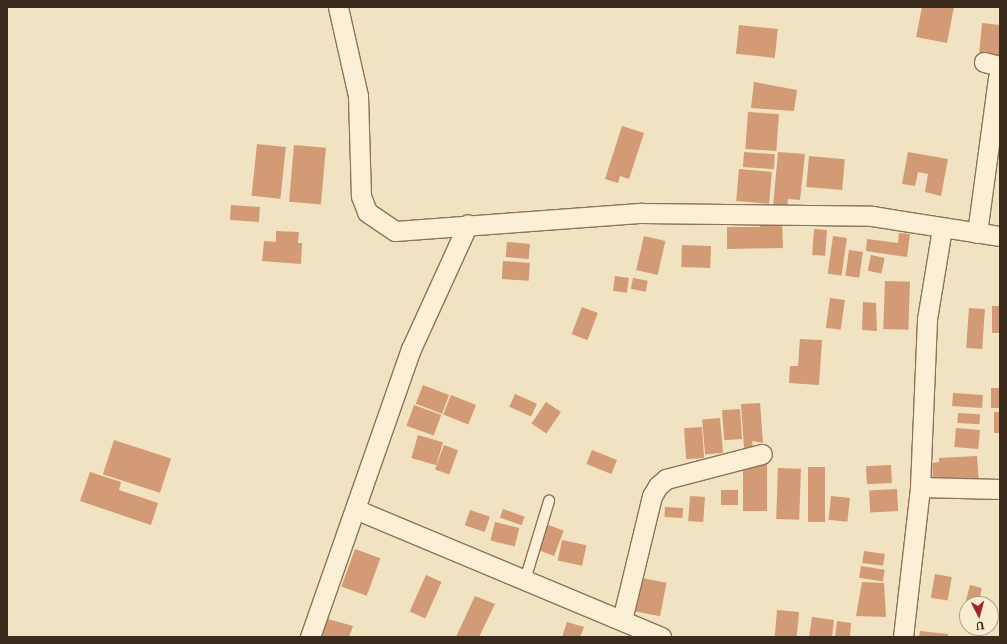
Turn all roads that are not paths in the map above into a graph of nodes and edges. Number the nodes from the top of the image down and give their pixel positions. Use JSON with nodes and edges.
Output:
{"nodes":[{"id":1,"x":338,"y":7,"type":"edge"},
{"id":2,"x":994,"y":69,"type":"edge"},
{"id":3,"x":468,"y":224,"type":"junction"},
{"id":4,"x":942,"y":228,"type":"junction"},
{"id":5,"x":977,"y":233,"type":"junction"},
{"id":6,"x":1000,"y":236,"type":"edge"},
{"id":7,"x":762,"y":454,"type":"dead end"},
{"id":8,"x":920,"y":487,"type":"junction"},
{"id":9,"x":1000,"y":489,"type":"edge"},
{"id":10,"x":548,"y":501,"type":"dead end"},
{"id":11,"x":355,"y":509,"type":"junction"},
{"id":12,"x":525,"y":580,"type":"junction"},
{"id":13,"x":622,"y":620,"type":"junction"},
{"id":14,"x":310,"y":637,"type":"edge"},
{"id":15,"x":661,"y":637,"type":"edge"},
{"id":16,"x":904,"y":637,"type":"edge"}],
"edges":[{"from":1,"to":3,"type":"street"},
{"from":2,"to":5,"type":"street"},
{"from":3,"to":4,"type":"street"},
{"from":3,"to":11,"type":"street"},
{"from":4,"to":5,"type":"street"},
{"from":4,"to":8,"type":"street"},
{"from":5,"to":6,"type":"street"},
{"from":7,"to":13,"type":"street"},
{"from":8,"to":9,"type":"street"},
{"from":8,"to":16,"type":"street"},
{"from":10,"to":12,"type":"lane"},
{"from":11,"to":12,"type":"street"},
{"from":11,"to":14,"type":"street"},
{"from":12,"to":13,"type":"street"},
{"from":13,"to":15,"type":"street"}]}
